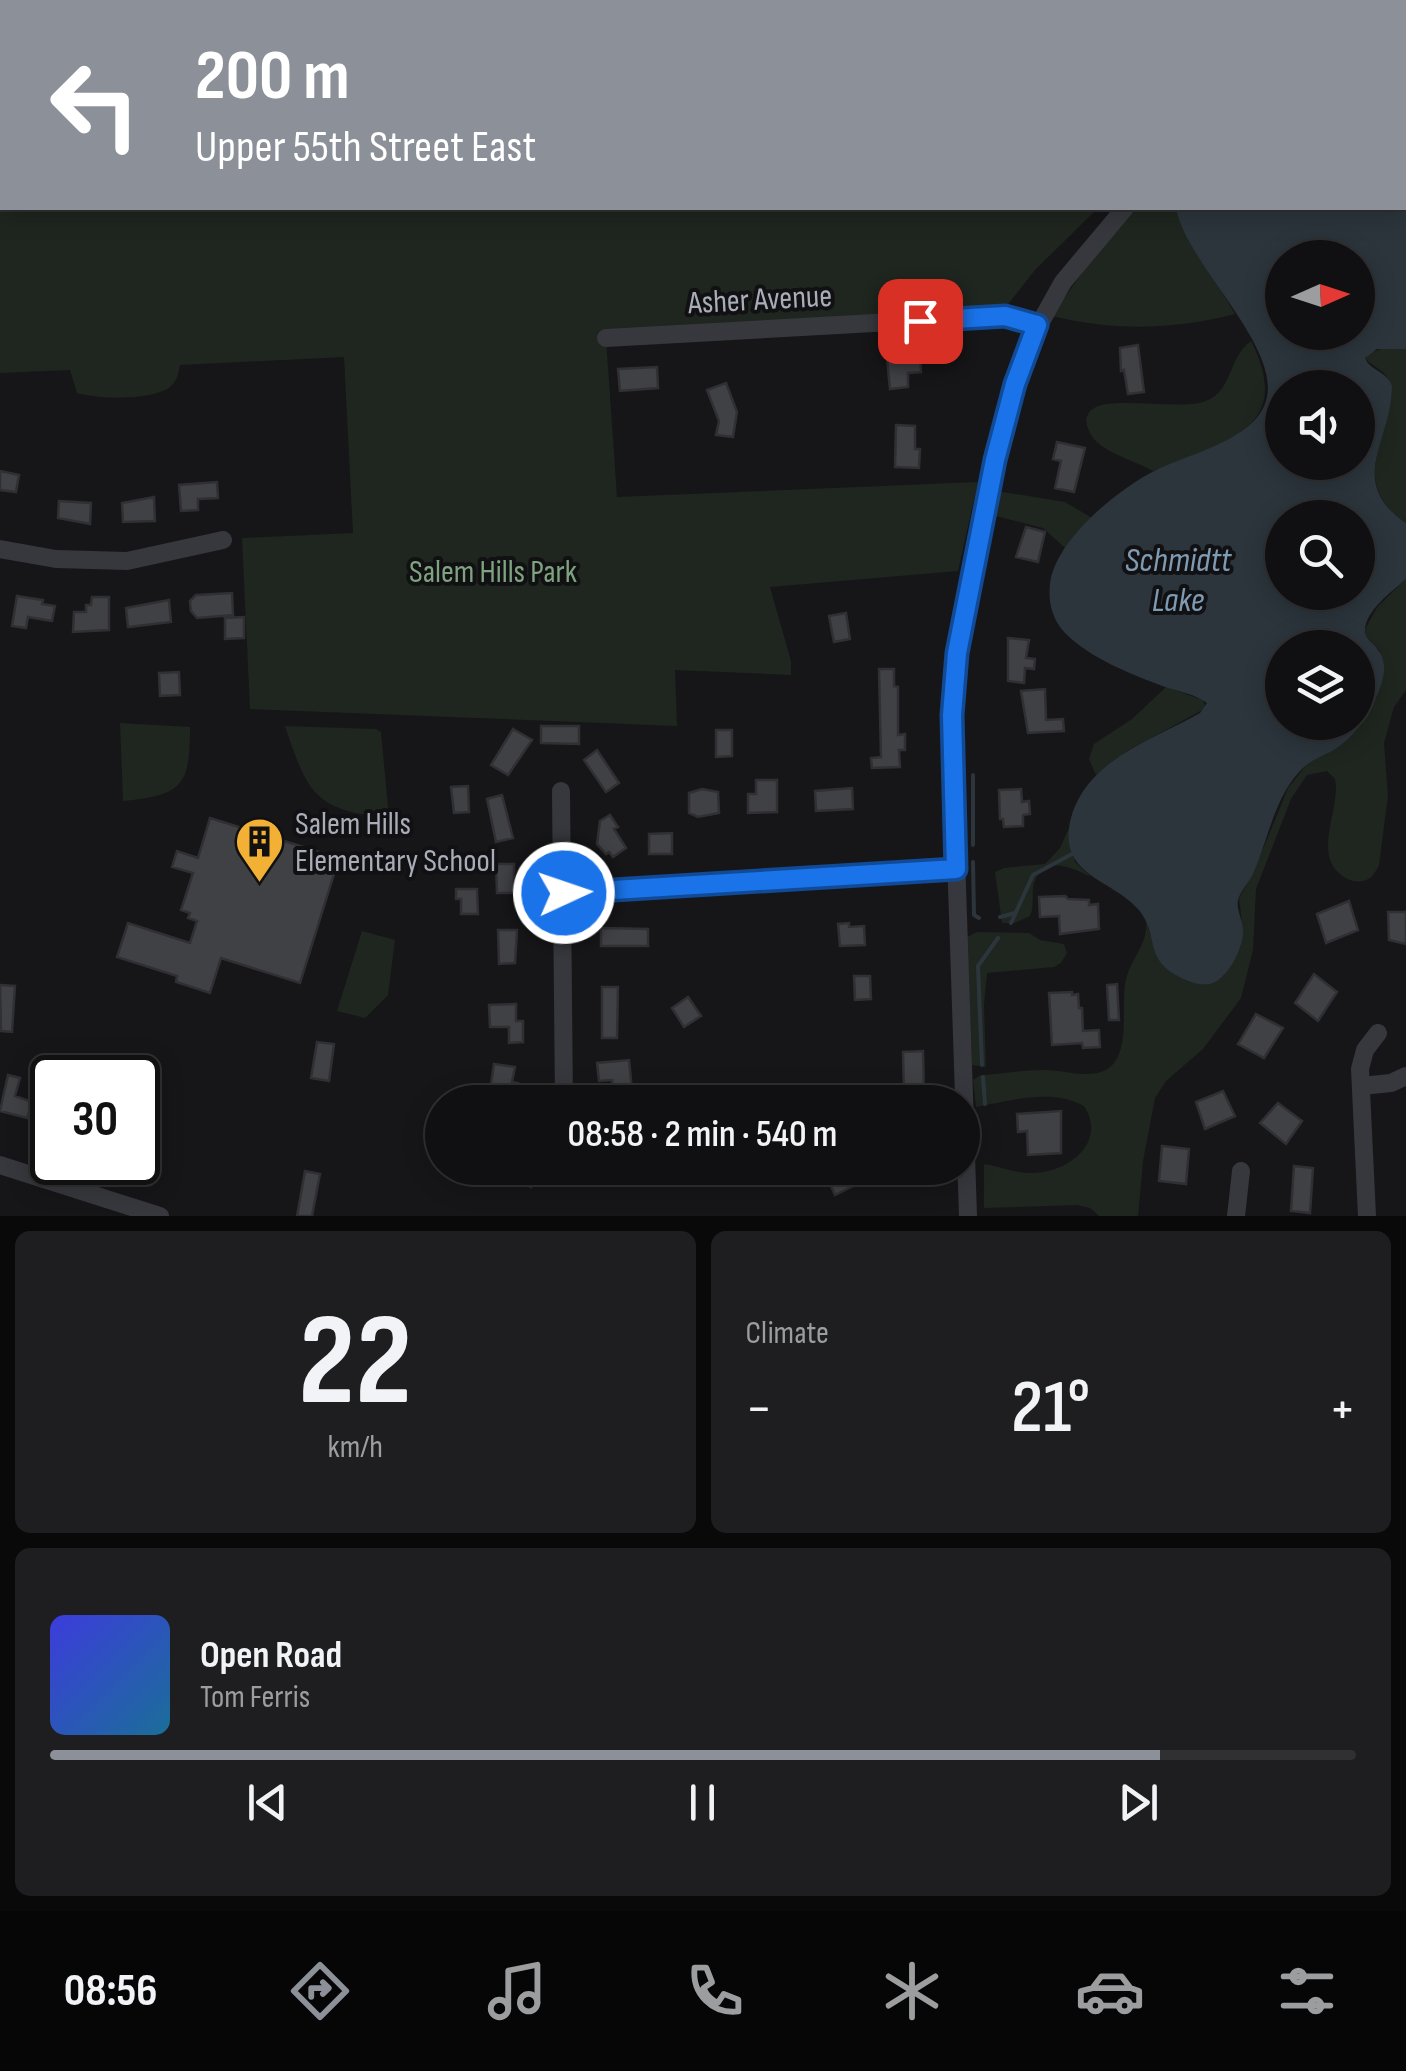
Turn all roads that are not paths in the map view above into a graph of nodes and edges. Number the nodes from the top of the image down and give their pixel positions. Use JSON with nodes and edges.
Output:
{"nodes":[{"id":1,"x":1123,"y":210,"type":"edge"},
{"id":2,"x":1037,"y":325,"type":"junction"},
{"id":3,"x":606,"y":338,"type":"dead end"},
{"id":4,"x":223,"y":540,"type":"dead end"},
{"id":5,"x":0,"y":549,"type":"edge"},
{"id":6,"x":561,"y":791,"type":"dead end"},
{"id":7,"x":956,"y":869,"type":"junction"},
{"id":8,"x":564,"y":893,"type":"junction"},
{"id":9,"x":1378,"y":1033,"type":"dead end"},
{"id":10,"x":1406,"y":1076,"type":"edge"},
{"id":11,"x":564,"y":1085,"type":"edge"},
{"id":12,"x":1361,"y":1086,"type":"junction"},
{"id":13,"x":0,"y":1165,"type":"edge"},
{"id":14,"x":1241,"y":1172,"type":"dead end"},
{"id":15,"x":160,"y":1216,"type":"edge"},
{"id":16,"x":968,"y":1216,"type":"edge"},
{"id":17,"x":1236,"y":1216,"type":"edge"},
{"id":18,"x":1367,"y":1216,"type":"edge"}],
"edges":[{"from":1,"to":2,"type":"street"},
{"from":2,"to":3,"type":"street","name":"Asher Avenue"},
{"from":2,"to":7,"type":"street"},
{"from":4,"to":5,"type":"street"},
{"from":6,"to":8,"type":"street"},
{"from":7,"to":8,"type":"street"},
{"from":7,"to":16,"type":"street"},
{"from":8,"to":11,"type":"street"},
{"from":9,"to":12,"type":"street"},
{"from":10,"to":12,"type":"street"},
{"from":12,"to":18,"type":"street"},
{"from":13,"to":15,"type":"street"},
{"from":14,"to":17,"type":"street"}]}
